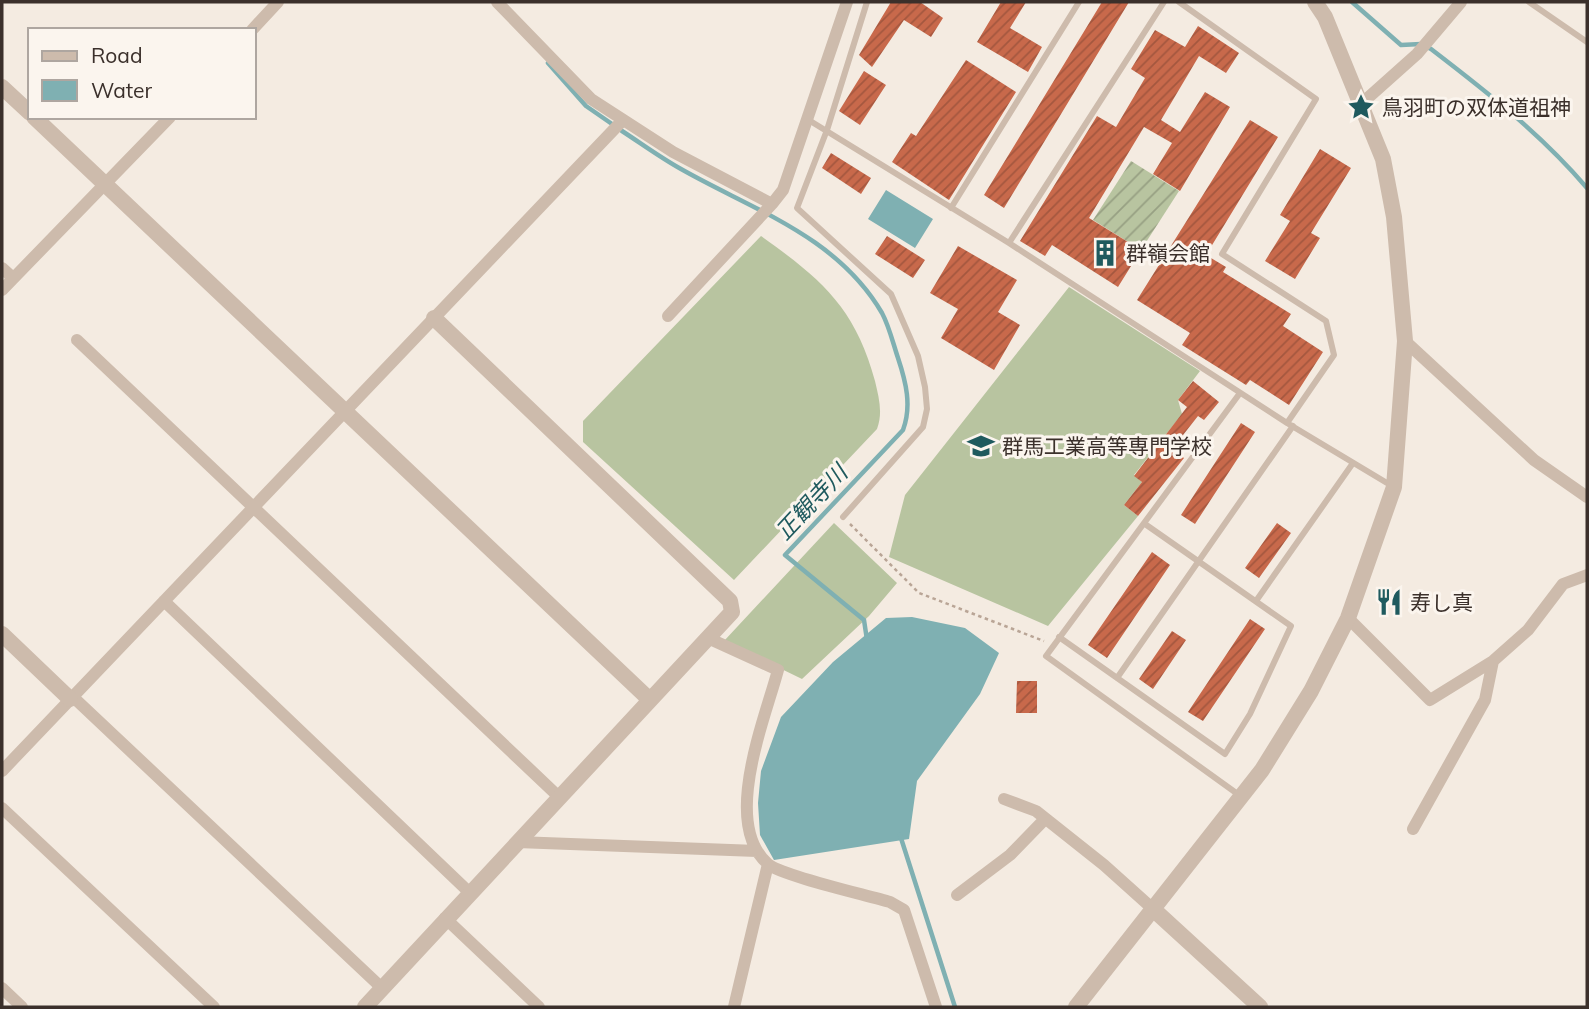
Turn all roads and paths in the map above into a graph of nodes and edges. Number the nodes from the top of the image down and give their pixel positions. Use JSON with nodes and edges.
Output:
{"nodes":[{"id":1,"x":278,"y":2,"type":"edge"},
{"id":2,"x":497,"y":2,"type":"edge"},
{"id":3,"x":847,"y":2,"type":"edge"},
{"id":4,"x":867,"y":2,"type":"edge"},
{"id":5,"x":1079,"y":2,"type":"edge"},
{"id":6,"x":1164,"y":2,"type":"edge"},
{"id":7,"x":1179,"y":2,"type":"edge"},
{"id":8,"x":1315,"y":2,"type":"edge"},
{"id":9,"x":1461,"y":2,"type":"edge"},
{"id":10,"x":1530,"y":2,"type":"edge"},
{"id":11,"x":253,"y":28,"type":"edge"},
{"id":12,"x":1587,"y":42,"type":"edge"},
{"id":13,"x":2,"y":87,"type":"edge"},
{"id":14,"x":1361,"y":103,"type":"junction"},
{"id":15,"x":28,"y":111,"type":"edge"},
{"id":16,"x":36,"y":119,"type":"edge"},
{"id":17,"x":168,"y":119,"type":"edge"},
{"id":18,"x":807,"y":119,"type":"junction"},
{"id":19,"x":622,"y":121,"type":"junction"},
{"id":20,"x":827,"y":130,"type":"junction"},
{"id":21,"x":106,"y":185,"type":"junction"},
{"id":22,"x":772,"y":204,"type":"junction"},
{"id":23,"x":951,"y":208,"type":"junction"},
{"id":24,"x":1009,"y":243,"type":"junction"},
{"id":25,"x":2,"y":268,"type":"edge"},
{"id":26,"x":13,"y":278,"type":"junction"},
{"id":27,"x":2,"y":290,"type":"edge"},
{"id":28,"x":668,"y":316,"type":"dead end"},
{"id":29,"x":434,"y":318,"type":"junction"},
{"id":30,"x":77,"y":340,"type":"dead end"},
{"id":31,"x":1405,"y":341,"type":"junction"},
{"id":32,"x":1240,"y":393,"type":"junction"},
{"id":33,"x":345,"y":413,"type":"junction"},
{"id":34,"x":1290,"y":425,"type":"junction"},
{"id":35,"x":1353,"y":463,"type":"junction"},
{"id":36,"x":1394,"y":487,"type":"junction"},
{"id":37,"x":1587,"y":497,"type":"edge"},
{"id":38,"x":256,"y":508,"type":"junction"},
{"id":39,"x":843,"y":517,"type":"joint"},
{"id":40,"x":1145,"y":524,"type":"junction"},
{"id":41,"x":1200,"y":561,"type":"junction"},
{"id":42,"x":1587,"y":575,"type":"edge"},
{"id":43,"x":164,"y":601,"type":"junction"},
{"id":44,"x":1256,"y":601,"type":"junction"},
{"id":45,"x":1348,"y":618,"type":"junction"},
{"id":46,"x":2,"y":634,"type":"edge"},
{"id":47,"x":1059,"y":637,"type":"junction"},
{"id":48,"x":710,"y":639,"type":"junction"},
{"id":49,"x":1054,"y":645,"type":"junction"},
{"id":50,"x":1493,"y":661,"type":"junction"},
{"id":51,"x":1117,"y":678,"type":"junction"},
{"id":52,"x":71,"y":697,"type":"junction"},
{"id":53,"x":650,"y":700,"type":"junction"},
{"id":54,"x":2,"y":771,"type":"edge"},
{"id":55,"x":1241,"y":796,"type":"junction"},
{"id":56,"x":559,"y":797,"type":"junction"},
{"id":57,"x":1003,"y":799,"type":"dead end"},
{"id":58,"x":2,"y":808,"type":"edge"},
{"id":59,"x":1045,"y":820,"type":"junction"},
{"id":60,"x":1413,"y":829,"type":"dead end"},
{"id":61,"x":517,"y":842,"type":"junction"},
{"id":62,"x":757,"y":851,"type":"junction"},
{"id":63,"x":768,"y":864,"type":"junction"},
{"id":64,"x":470,"y":893,"type":"junction"},
{"id":65,"x":957,"y":895,"type":"dead end"},
{"id":66,"x":1153,"y":909,"type":"junction"},
{"id":67,"x":445,"y":918,"type":"junction"},
{"id":68,"x":2,"y":988,"type":"edge"},
{"id":69,"x":377,"y":1000,"type":"edge"},
{"id":70,"x":22,"y":1007,"type":"edge"},
{"id":71,"x":214,"y":1007,"type":"edge"},
{"id":72,"x":539,"y":1007,"type":"edge"},
{"id":73,"x":734,"y":1007,"type":"edge"},
{"id":74,"x":936,"y":1007,"type":"edge"},
{"id":75,"x":1076,"y":1007,"type":"edge"},
{"id":76,"x":1260,"y":1007,"type":"edge"}],
"edges":[{"from":1,"to":11,"type":"street"},
{"from":2,"to":19,"type":"street"},
{"from":3,"to":18,"type":"street"},
{"from":4,"to":20,"type":"lane"},
{"from":5,"to":23,"type":"lane"},
{"from":6,"to":24,"type":"lane"},
{"from":7,"to":34,"type":"lane"},
{"from":8,"to":14,"type":"street"},
{"from":9,"to":14,"type":"street"},
{"from":10,"to":12,"type":"lane"},
{"from":13,"to":15,"type":"street"},
{"from":14,"to":31,"type":"street"},
{"from":16,"to":21,"type":"street"},
{"from":17,"to":21,"type":"street"},
{"from":18,"to":20,"type":"lane"},
{"from":18,"to":22,"type":"street"},
{"from":19,"to":22,"type":"street"},
{"from":19,"to":29,"type":"street"},
{"from":20,"to":23,"type":"lane"},
{"from":20,"to":39,"type":"lane"},
{"from":21,"to":26,"type":"street"},
{"from":21,"to":33,"type":"street"},
{"from":22,"to":28,"type":"street"},
{"from":23,"to":24,"type":"lane"},
{"from":24,"to":32,"type":"lane"},
{"from":25,"to":26,"type":"street"},
{"from":26,"to":27,"type":"street"},
{"from":29,"to":33,"type":"street"},
{"from":29,"to":48,"type":"street"},
{"from":30,"to":38,"type":"street"},
{"from":31,"to":36,"type":"street"},
{"from":31,"to":37,"type":"street"},
{"from":32,"to":34,"type":"lane"},
{"from":32,"to":40,"type":"lane"},
{"from":33,"to":38,"type":"street"},
{"from":33,"to":53,"type":"street"},
{"from":34,"to":35,"type":"lane"},
{"from":34,"to":41,"type":"lane"},
{"from":35,"to":36,"type":"lane"},
{"from":35,"to":44,"type":"lane"},
{"from":36,"to":45,"type":"street"},
{"from":38,"to":43,"type":"street"},
{"from":38,"to":56,"type":"street"},
{"from":39,"to":49,"type":"path"},
{"from":40,"to":41,"type":"lane"},
{"from":40,"to":47,"type":"lane"},
{"from":41,"to":44,"type":"lane"},
{"from":41,"to":51,"type":"lane"},
{"from":42,"to":50,"type":"street"},
{"from":43,"to":52,"type":"street"},
{"from":43,"to":64,"type":"street"},
{"from":44,"to":51,"type":"lane"},
{"from":45,"to":50,"type":"street"},
{"from":45,"to":55,"type":"street"},
{"from":46,"to":52,"type":"street"},
{"from":47,"to":49,"type":"lane"},
{"from":47,"to":51,"type":"lane"},
{"from":48,"to":53,"type":"street"},
{"from":48,"to":62,"type":"street"},
{"from":49,"to":55,"type":"lane"},
{"from":50,"to":60,"type":"street"},
{"from":52,"to":54,"type":"street"},
{"from":52,"to":69,"type":"street"},
{"from":53,"to":56,"type":"street"},
{"from":55,"to":66,"type":"street"},
{"from":56,"to":61,"type":"street"},
{"from":57,"to":59,"type":"street"},
{"from":58,"to":71,"type":"street"},
{"from":59,"to":65,"type":"street"},
{"from":59,"to":66,"type":"street"},
{"from":61,"to":62,"type":"street"},
{"from":61,"to":64,"type":"street"},
{"from":62,"to":63,"type":"street"},
{"from":63,"to":73,"type":"street"},
{"from":63,"to":74,"type":"street"},
{"from":64,"to":67,"type":"street"},
{"from":66,"to":75,"type":"street"},
{"from":66,"to":76,"type":"street"},
{"from":67,"to":69,"type":"street"},
{"from":67,"to":72,"type":"street"},
{"from":68,"to":70,"type":"street"}]}
